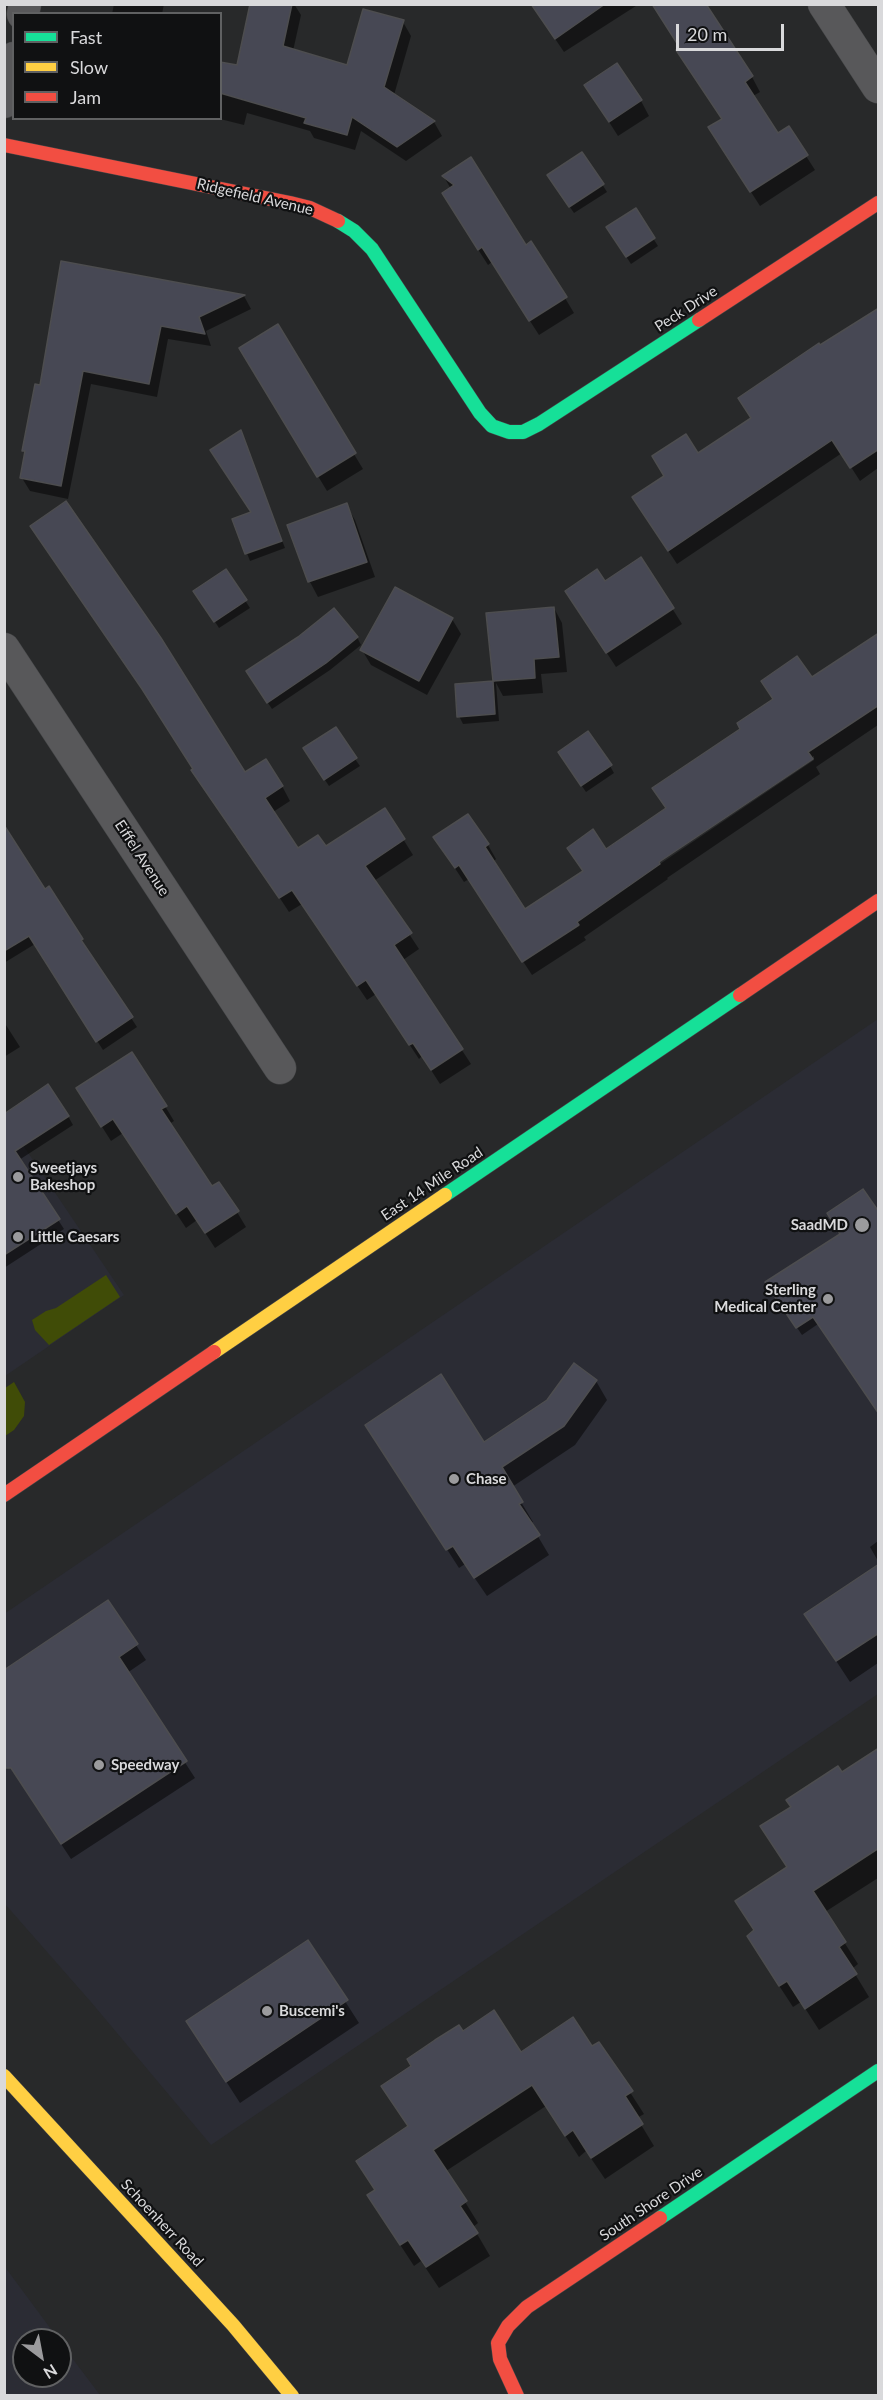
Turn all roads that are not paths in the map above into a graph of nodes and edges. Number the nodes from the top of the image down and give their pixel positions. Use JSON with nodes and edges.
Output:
{"nodes":[{"id":1,"x":824,"y":4,"type":"edge"},
{"id":2,"x":12,"y":67,"type":"edge"},
{"id":3,"x":879,"y":87,"type":"edge"},
{"id":4,"x":4,"y":102,"type":"edge"},
{"id":5,"x":4,"y":145,"type":"edge"},
{"id":6,"x":879,"y":203,"type":"edge"},
{"id":7,"x":509,"y":432,"type":"joint"},
{"id":8,"x":4,"y":649,"type":"edge"},
{"id":9,"x":879,"y":900,"type":"edge"},
{"id":10,"x":280,"y":1068,"type":"dead end"},
{"id":11,"x":4,"y":1495,"type":"edge"},
{"id":12,"x":879,"y":2071,"type":"edge"},
{"id":13,"x":4,"y":2076,"type":"edge"},
{"id":14,"x":292,"y":2396,"type":"edge"},
{"id":15,"x":517,"y":2396,"type":"edge"}],
"edges":[{"from":1,"to":3,"type":"street"},
{"from":2,"to":4,"type":"street"},
{"from":5,"to":7,"type":"street","name":"Ridgefield Avenue"},
{"from":6,"to":7,"type":"street","name":"Peck Drive"},
{"from":8,"to":10,"type":"street","name":"Eiffel Avenue"},
{"from":9,"to":11,"type":"street","name":"East 14 Mile Road"},
{"from":12,"to":15,"type":"street","name":"South Shore Drive"},
{"from":13,"to":14,"type":"street","name":"Schoenherr Road"}]}
